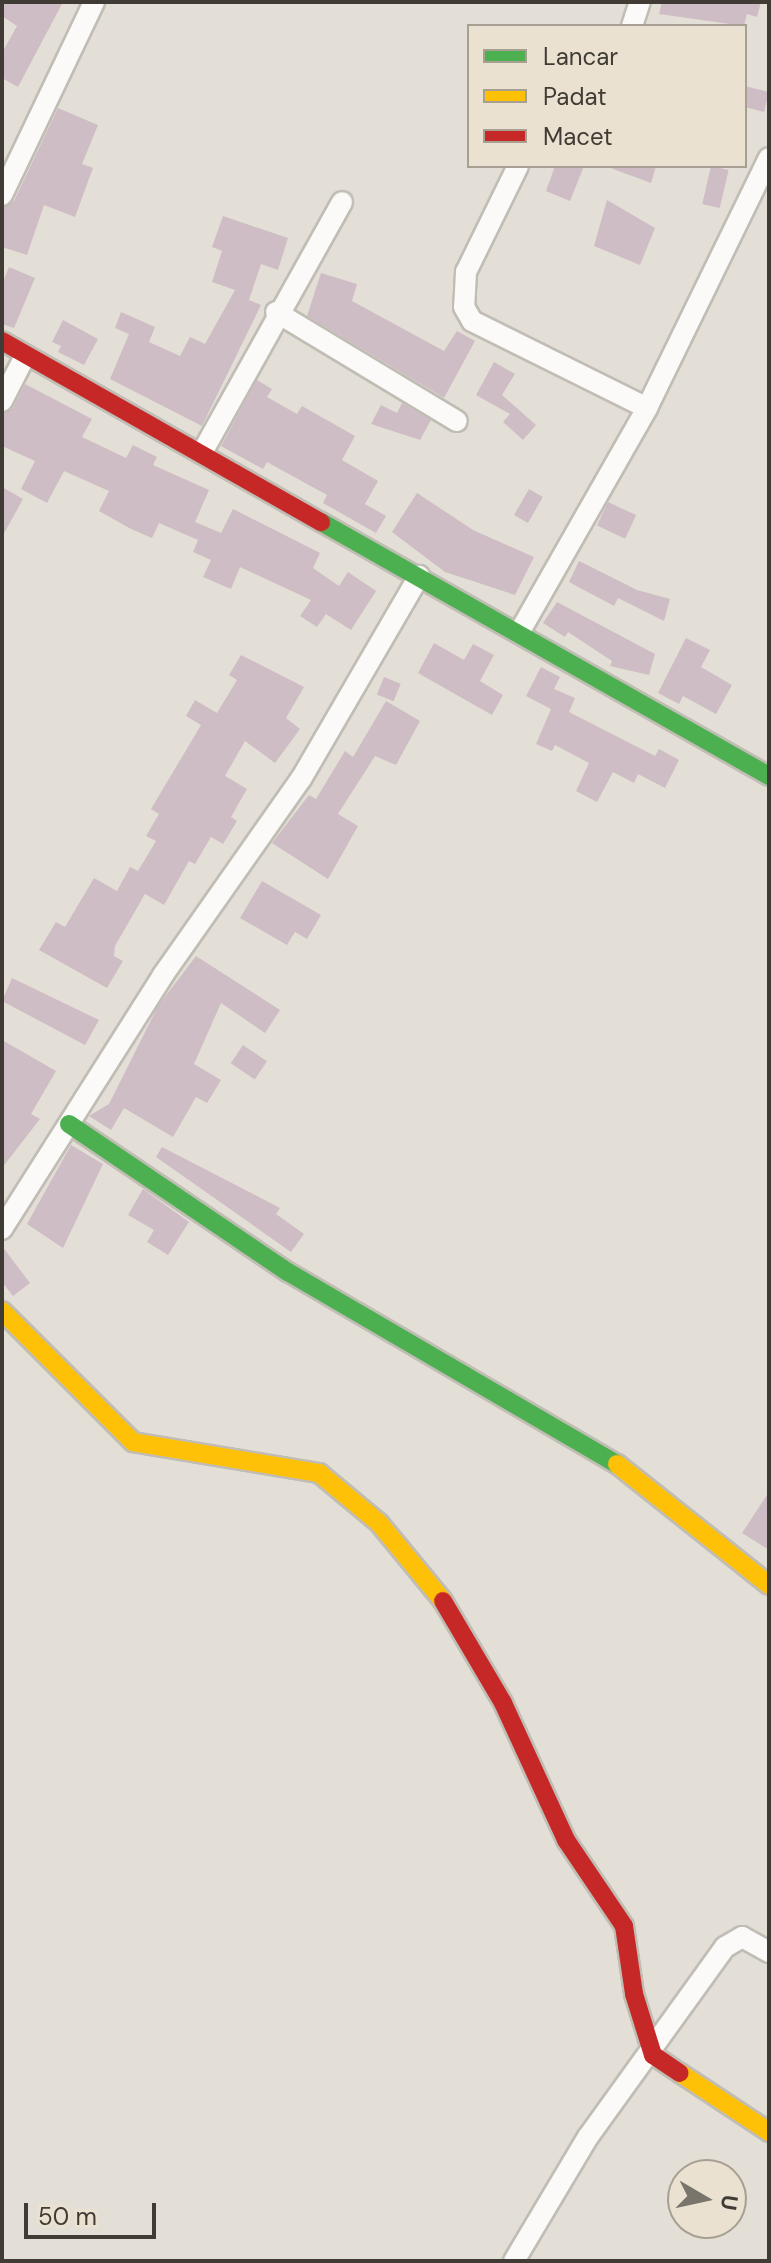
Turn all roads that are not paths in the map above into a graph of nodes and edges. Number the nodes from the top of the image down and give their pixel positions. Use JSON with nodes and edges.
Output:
{"nodes":[{"id":1,"x":94,"y":2,"type":"edge"},
{"id":2,"x":640,"y":2,"type":"edge"},
{"id":3,"x":633,"y":24,"type":"edge"},
{"id":4,"x":769,"y":158,"type":"edge"},
{"id":5,"x":517,"y":168,"type":"edge"},
{"id":6,"x":2,"y":195,"type":"edge"},
{"id":7,"x":342,"y":202,"type":"dead end"},
{"id":8,"x":276,"y":312,"type":"junction"},
{"id":9,"x":2,"y":341,"type":"edge"},
{"id":10,"x":25,"y":356,"type":"junction"},
{"id":11,"x":2,"y":401,"type":"edge"},
{"id":12,"x":647,"y":408,"type":"junction"},
{"id":13,"x":457,"y":421,"type":"dead end"},
{"id":14,"x":203,"y":451,"type":"junction"},
{"id":15,"x":419,"y":576,"type":"junction"},
{"id":16,"x":520,"y":631,"type":"junction"},
{"id":17,"x":769,"y":776,"type":"edge"},
{"id":18,"x":69,"y":1124,"type":"junction"},
{"id":19,"x":2,"y":1229,"type":"edge"},
{"id":20,"x":2,"y":1311,"type":"edge"},
{"id":21,"x":769,"y":1585,"type":"edge"},
{"id":22,"x":769,"y":1952,"type":"edge"},
{"id":23,"x":653,"y":2055,"type":"junction"},
{"id":24,"x":769,"y":2132,"type":"edge"},
{"id":25,"x":514,"y":2261,"type":"edge"}],
"edges":[{"from":1,"to":6,"type":"street"},
{"from":2,"to":3,"type":"street"},
{"from":4,"to":12,"type":"street"},
{"from":5,"to":12,"type":"street"},
{"from":7,"to":8,"type":"street"},
{"from":8,"to":13,"type":"street"},
{"from":8,"to":14,"type":"street"},
{"from":9,"to":10,"type":"street"},
{"from":10,"to":11,"type":"street"},
{"from":10,"to":14,"type":"street"},
{"from":12,"to":16,"type":"street"},
{"from":14,"to":15,"type":"street"},
{"from":15,"to":16,"type":"street"},
{"from":15,"to":18,"type":"street"},
{"from":16,"to":17,"type":"street"},
{"from":18,"to":19,"type":"street"},
{"from":18,"to":21,"type":"street"},
{"from":20,"to":23,"type":"street"},
{"from":22,"to":23,"type":"street"},
{"from":23,"to":24,"type":"street"},
{"from":23,"to":25,"type":"street"}]}
